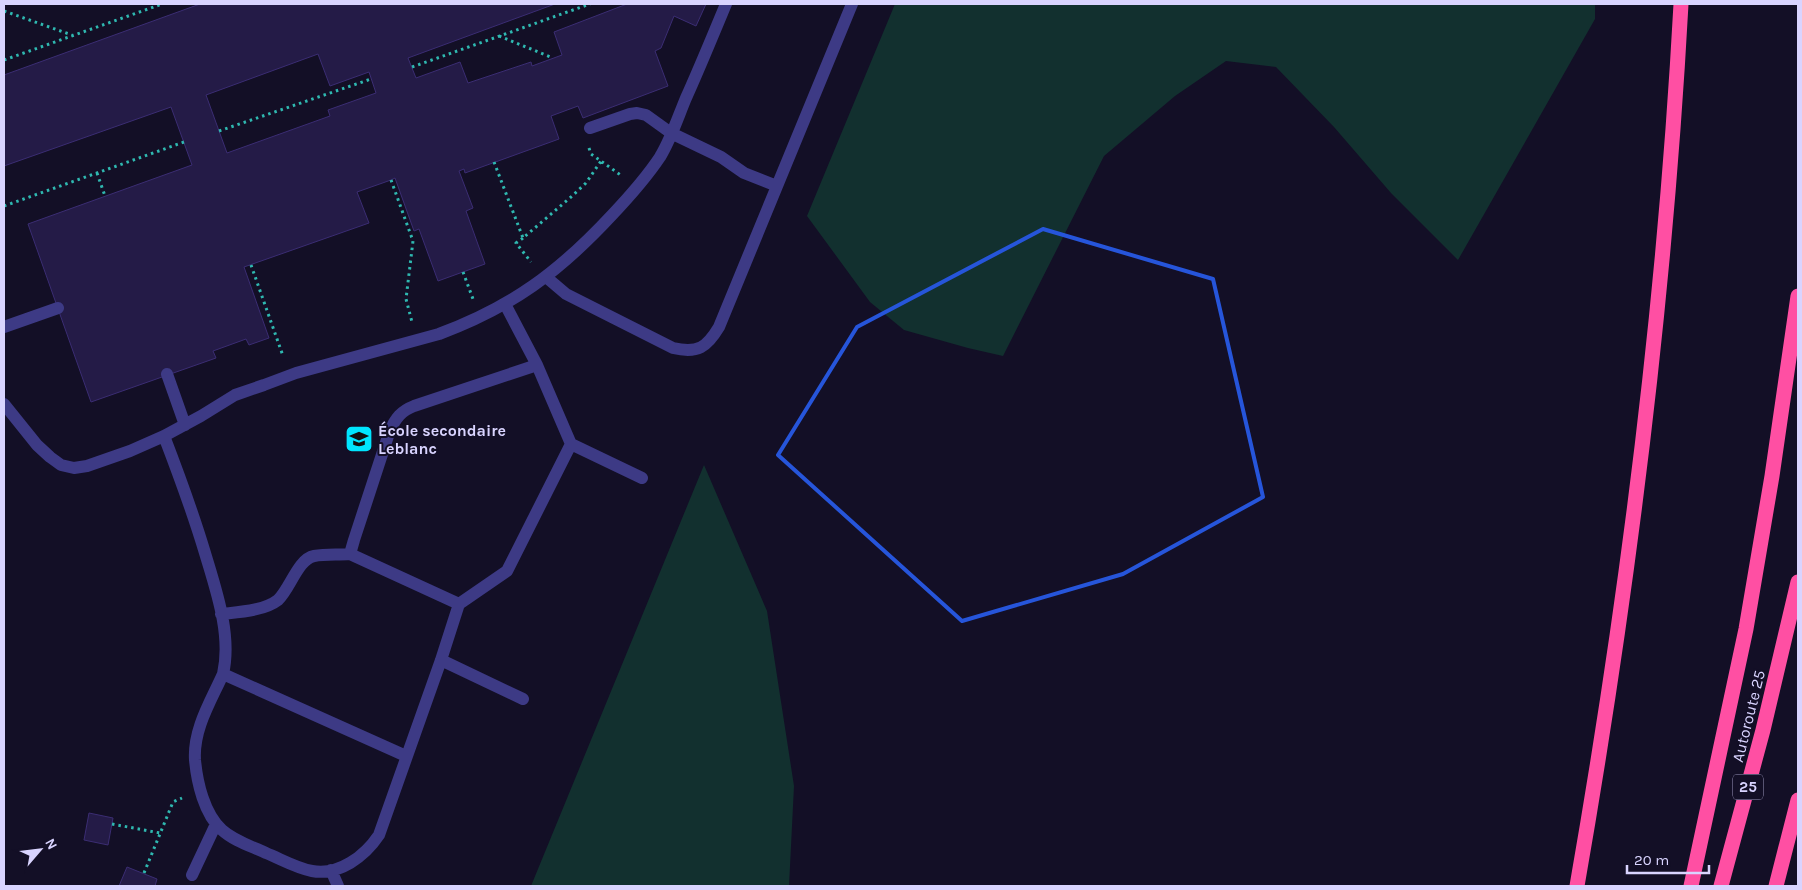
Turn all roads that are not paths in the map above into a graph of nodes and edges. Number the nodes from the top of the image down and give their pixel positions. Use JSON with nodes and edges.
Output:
{"nodes":[{"id":1,"x":726,"y":4,"type":"edge"},
{"id":2,"x":852,"y":4,"type":"edge"},
{"id":3,"x":1681,"y":4,"type":"edge"},
{"id":4,"x":590,"y":128,"type":"dead end"},
{"id":5,"x":671,"y":133,"type":"junction"},
{"id":6,"x":777,"y":186,"type":"junction"},
{"id":7,"x":546,"y":277,"type":"junction"},
{"id":8,"x":1798,"y":296,"type":"edge"},
{"id":9,"x":505,"y":304,"type":"junction"},
{"id":10,"x":58,"y":308,"type":"dead end"},
{"id":11,"x":4,"y":327,"type":"edge"},
{"id":12,"x":537,"y":364,"type":"junction"},
{"id":13,"x":168,"y":374,"type":"dead end"},
{"id":14,"x":4,"y":404,"type":"edge"},
{"id":15,"x":185,"y":425,"type":"junction"},
{"id":16,"x":164,"y":436,"type":"junction"},
{"id":17,"x":571,"y":444,"type":"junction"},
{"id":18,"x":642,"y":478,"type":"dead end"},
{"id":19,"x":350,"y":554,"type":"junction"},
{"id":20,"x":1798,"y":582,"type":"edge"},
{"id":21,"x":459,"y":604,"type":"junction"},
{"id":22,"x":221,"y":614,"type":"junction"},
{"id":23,"x":442,"y":660,"type":"junction"},
{"id":24,"x":223,"y":674,"type":"junction"},
{"id":25,"x":523,"y":699,"type":"dead end"},
{"id":26,"x":406,"y":756,"type":"junction"},
{"id":27,"x":1798,"y":800,"type":"edge"},
{"id":28,"x":216,"y":824,"type":"junction"},
{"id":29,"x":331,"y":870,"type":"junction"},
{"id":30,"x":192,"y":875,"type":"dead end"},
{"id":31,"x":338,"y":886,"type":"edge"},
{"id":32,"x":1577,"y":886,"type":"edge"},
{"id":33,"x":1690,"y":886,"type":"edge"},
{"id":34,"x":1721,"y":886,"type":"edge"},
{"id":35,"x":1776,"y":886,"type":"edge"}],
"edges":[{"from":1,"to":5,"type":"lane"},
{"from":2,"to":6,"type":"lane"},
{"from":3,"to":32,"type":"highway"},
{"from":4,"to":5,"type":"lane"},
{"from":5,"to":6,"type":"lane"},
{"from":5,"to":7,"type":"lane"},
{"from":6,"to":7,"type":"lane"},
{"from":7,"to":9,"type":"lane"},
{"from":8,"to":33,"type":"highway"},
{"from":9,"to":12,"type":"lane"},
{"from":9,"to":15,"type":"lane"},
{"from":10,"to":11,"type":"lane"},
{"from":12,"to":17,"type":"lane"},
{"from":12,"to":19,"type":"lane"},
{"from":13,"to":15,"type":"lane"},
{"from":14,"to":16,"type":"lane"},
{"from":15,"to":16,"type":"lane"},
{"from":16,"to":22,"type":"lane"},
{"from":17,"to":18,"type":"lane"},
{"from":17,"to":21,"type":"lane"},
{"from":19,"to":21,"type":"lane"},
{"from":19,"to":22,"type":"lane"},
{"from":20,"to":34,"type":"highway","name":"Autoroute 25","number":"25"},
{"from":21,"to":23,"type":"lane"},
{"from":22,"to":24,"type":"lane"},
{"from":23,"to":25,"type":"lane"},
{"from":23,"to":26,"type":"lane"},
{"from":24,"to":26,"type":"lane"},
{"from":24,"to":28,"type":"lane"},
{"from":26,"to":29,"type":"lane"},
{"from":27,"to":35,"type":"highway"},
{"from":28,"to":29,"type":"lane"},
{"from":28,"to":30,"type":"lane"},
{"from":29,"to":31,"type":"lane"}]}
